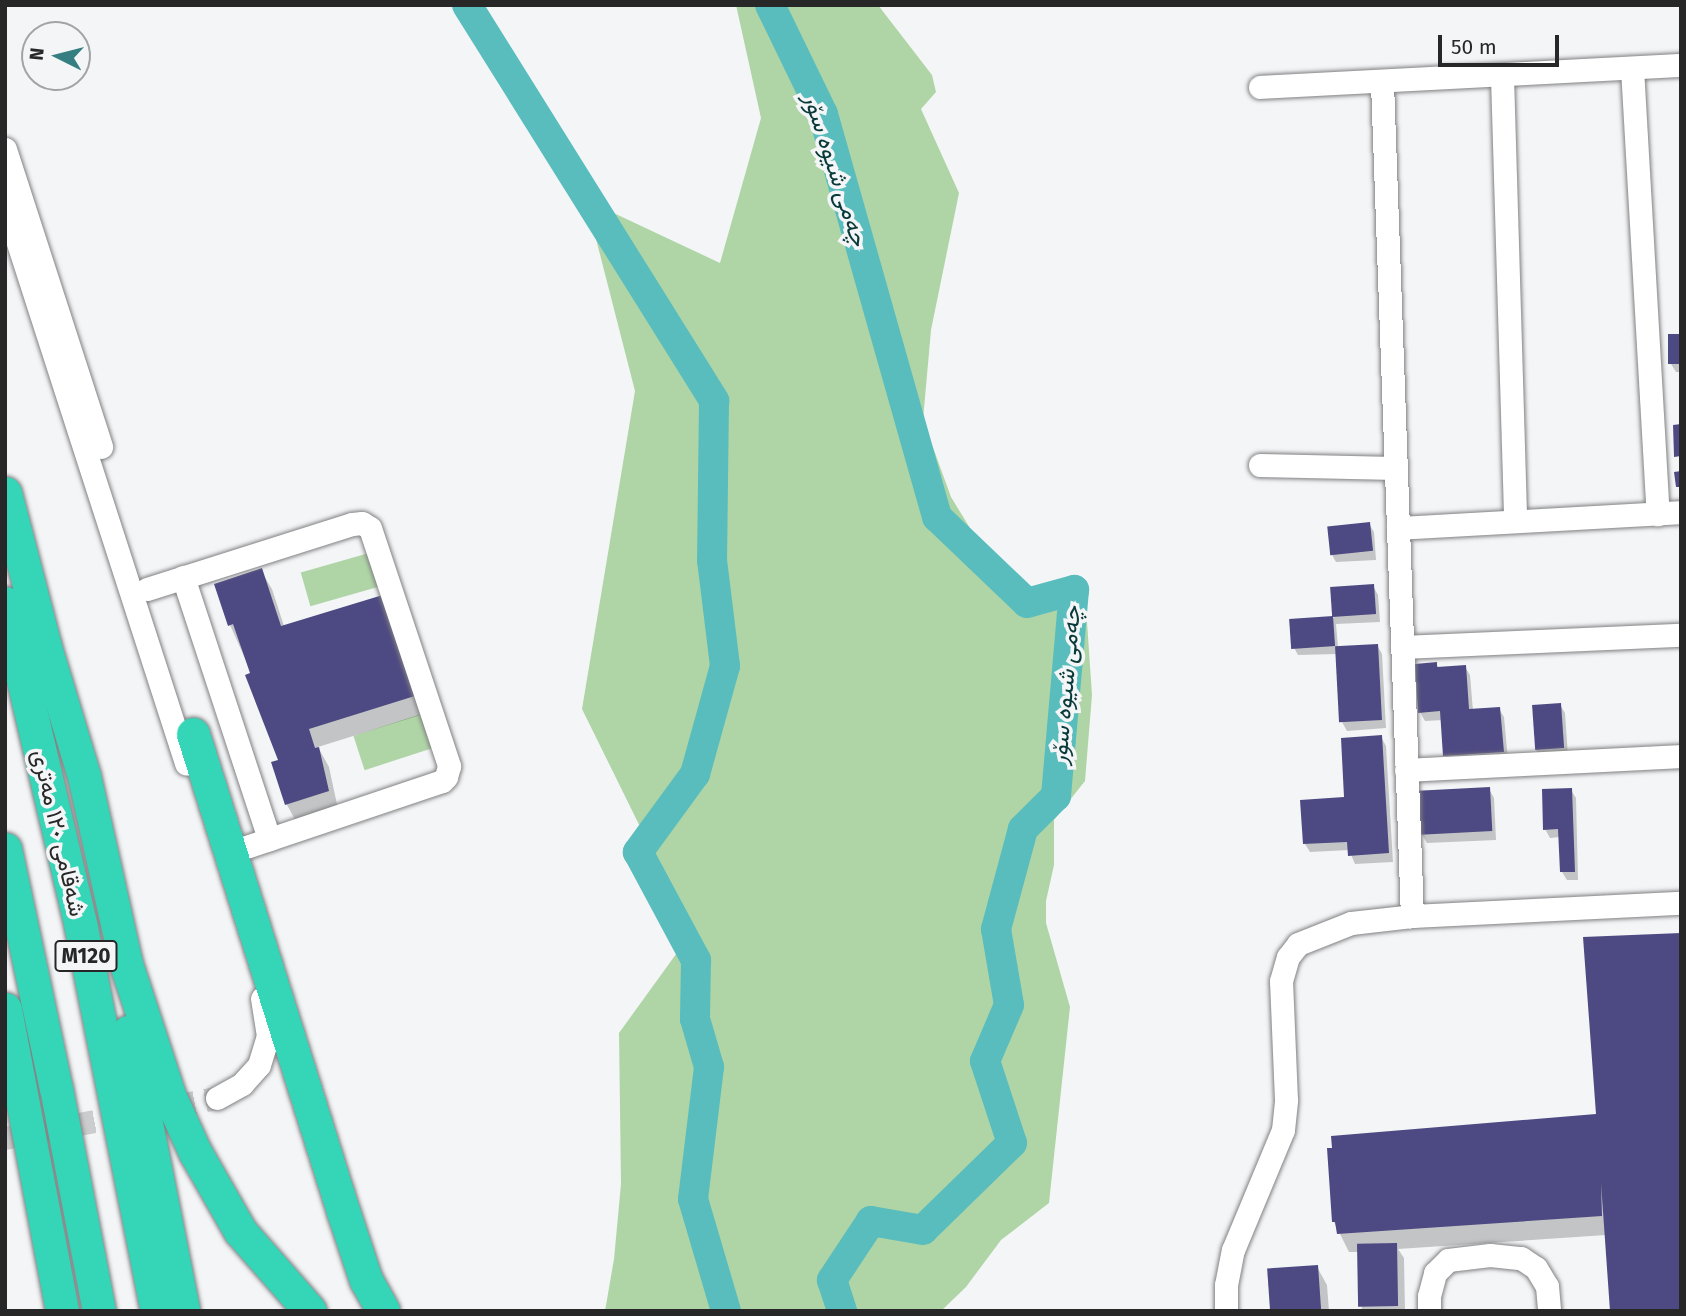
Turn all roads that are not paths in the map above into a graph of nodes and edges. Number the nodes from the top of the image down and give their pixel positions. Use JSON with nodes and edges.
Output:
{"nodes":[{"id":1,"x":1681,"y":65,"type":"edge"},
{"id":2,"x":1632,"y":68,"type":"junction"},
{"id":3,"x":1503,"y":76,"type":"junction"},
{"id":4,"x":1382,"y":83,"type":"junction"},
{"id":5,"x":1259,"y":87,"type":"dead end"},
{"id":6,"x":5,"y":149,"type":"edge"},
{"id":7,"x":5,"y":203,"type":"edge"},
{"id":8,"x":1259,"y":465,"type":"dead end"},
{"id":9,"x":1395,"y":468,"type":"junction"},
{"id":10,"x":5,"y":493,"type":"edge"},
{"id":11,"x":1670,"y":513,"type":"edge"},
{"id":12,"x":1515,"y":519,"type":"junction"},
{"id":13,"x":1398,"y":528,"type":"junction"},
{"id":14,"x":183,"y":577,"type":"junction"},
{"id":15,"x":146,"y":589,"type":"junction"},
{"id":16,"x":5,"y":603,"type":"edge"},
{"id":17,"x":1681,"y":635,"type":"edge"},
{"id":18,"x":45,"y":647,"type":"junction"},
{"id":19,"x":1402,"y":647,"type":"junction"},
{"id":20,"x":193,"y":734,"type":"joint"},
{"id":21,"x":1681,"y":757,"type":"edge"},
{"id":22,"x":1406,"y":770,"type":"junction"},
{"id":23,"x":269,"y":839,"type":"junction"},
{"id":24,"x":5,"y":849,"type":"edge"},
{"id":25,"x":231,"y":852,"type":"junction"},
{"id":26,"x":1681,"y":903,"type":"edge"},
{"id":27,"x":1412,"y":916,"type":"junction"},
{"id":28,"x":5,"y":1009,"type":"edge"},
{"id":29,"x":217,"y":1098,"type":"tunnel mouth"},
{"id":30,"x":62,"y":1311,"type":"edge"},
{"id":31,"x":99,"y":1311,"type":"edge"},
{"id":32,"x":157,"y":1311,"type":"edge"},
{"id":33,"x":183,"y":1311,"type":"edge"},
{"id":34,"x":310,"y":1311,"type":"edge"},
{"id":35,"x":383,"y":1311,"type":"edge"},
{"id":36,"x":1226,"y":1311,"type":"edge"},
{"id":37,"x":1429,"y":1311,"type":"edge"},
{"id":38,"x":1549,"y":1311,"type":"edge"}],
"edges":[{"from":1,"to":2,"type":"street"},
{"from":2,"to":3,"type":"street"},
{"from":2,"to":11,"type":"street"},
{"from":3,"to":4,"type":"street"},
{"from":3,"to":12,"type":"street"},
{"from":4,"to":5,"type":"street"},
{"from":4,"to":9,"type":"street"},
{"from":6,"to":15,"type":"street"},
{"from":7,"to":29,"type":"street"},
{"from":8,"to":9,"type":"street"},
{"from":9,"to":13,"type":"street"},
{"from":10,"to":18,"type":"highway"},
{"from":11,"to":12,"type":"street"},
{"from":12,"to":13,"type":"street"},
{"from":13,"to":19,"type":"street"},
{"from":14,"to":15,"type":"street"},
{"from":14,"to":23,"type":"street"},
{"from":14,"to":23,"type":"street"},
{"from":15,"to":20,"type":"street"},
{"from":16,"to":32,"type":"highway","name":"شەقامی ١٢٠ مەتری","number":"M120"},
{"from":17,"to":19,"type":"street"},
{"from":18,"to":33,"type":"highway"},
{"from":18,"to":34,"type":"highway"},
{"from":19,"to":22,"type":"street"},
{"from":20,"to":25,"type":"highway"},
{"from":21,"to":22,"type":"street"},
{"from":22,"to":27,"type":"street"},
{"from":23,"to":25,"type":"street"},
{"from":24,"to":31,"type":"highway","number":"M120"},
{"from":25,"to":35,"type":"highway"},
{"from":26,"to":27,"type":"street"},
{"from":27,"to":36,"type":"street"},
{"from":28,"to":30,"type":"highway"},
{"from":37,"to":38,"type":"street"}]}
